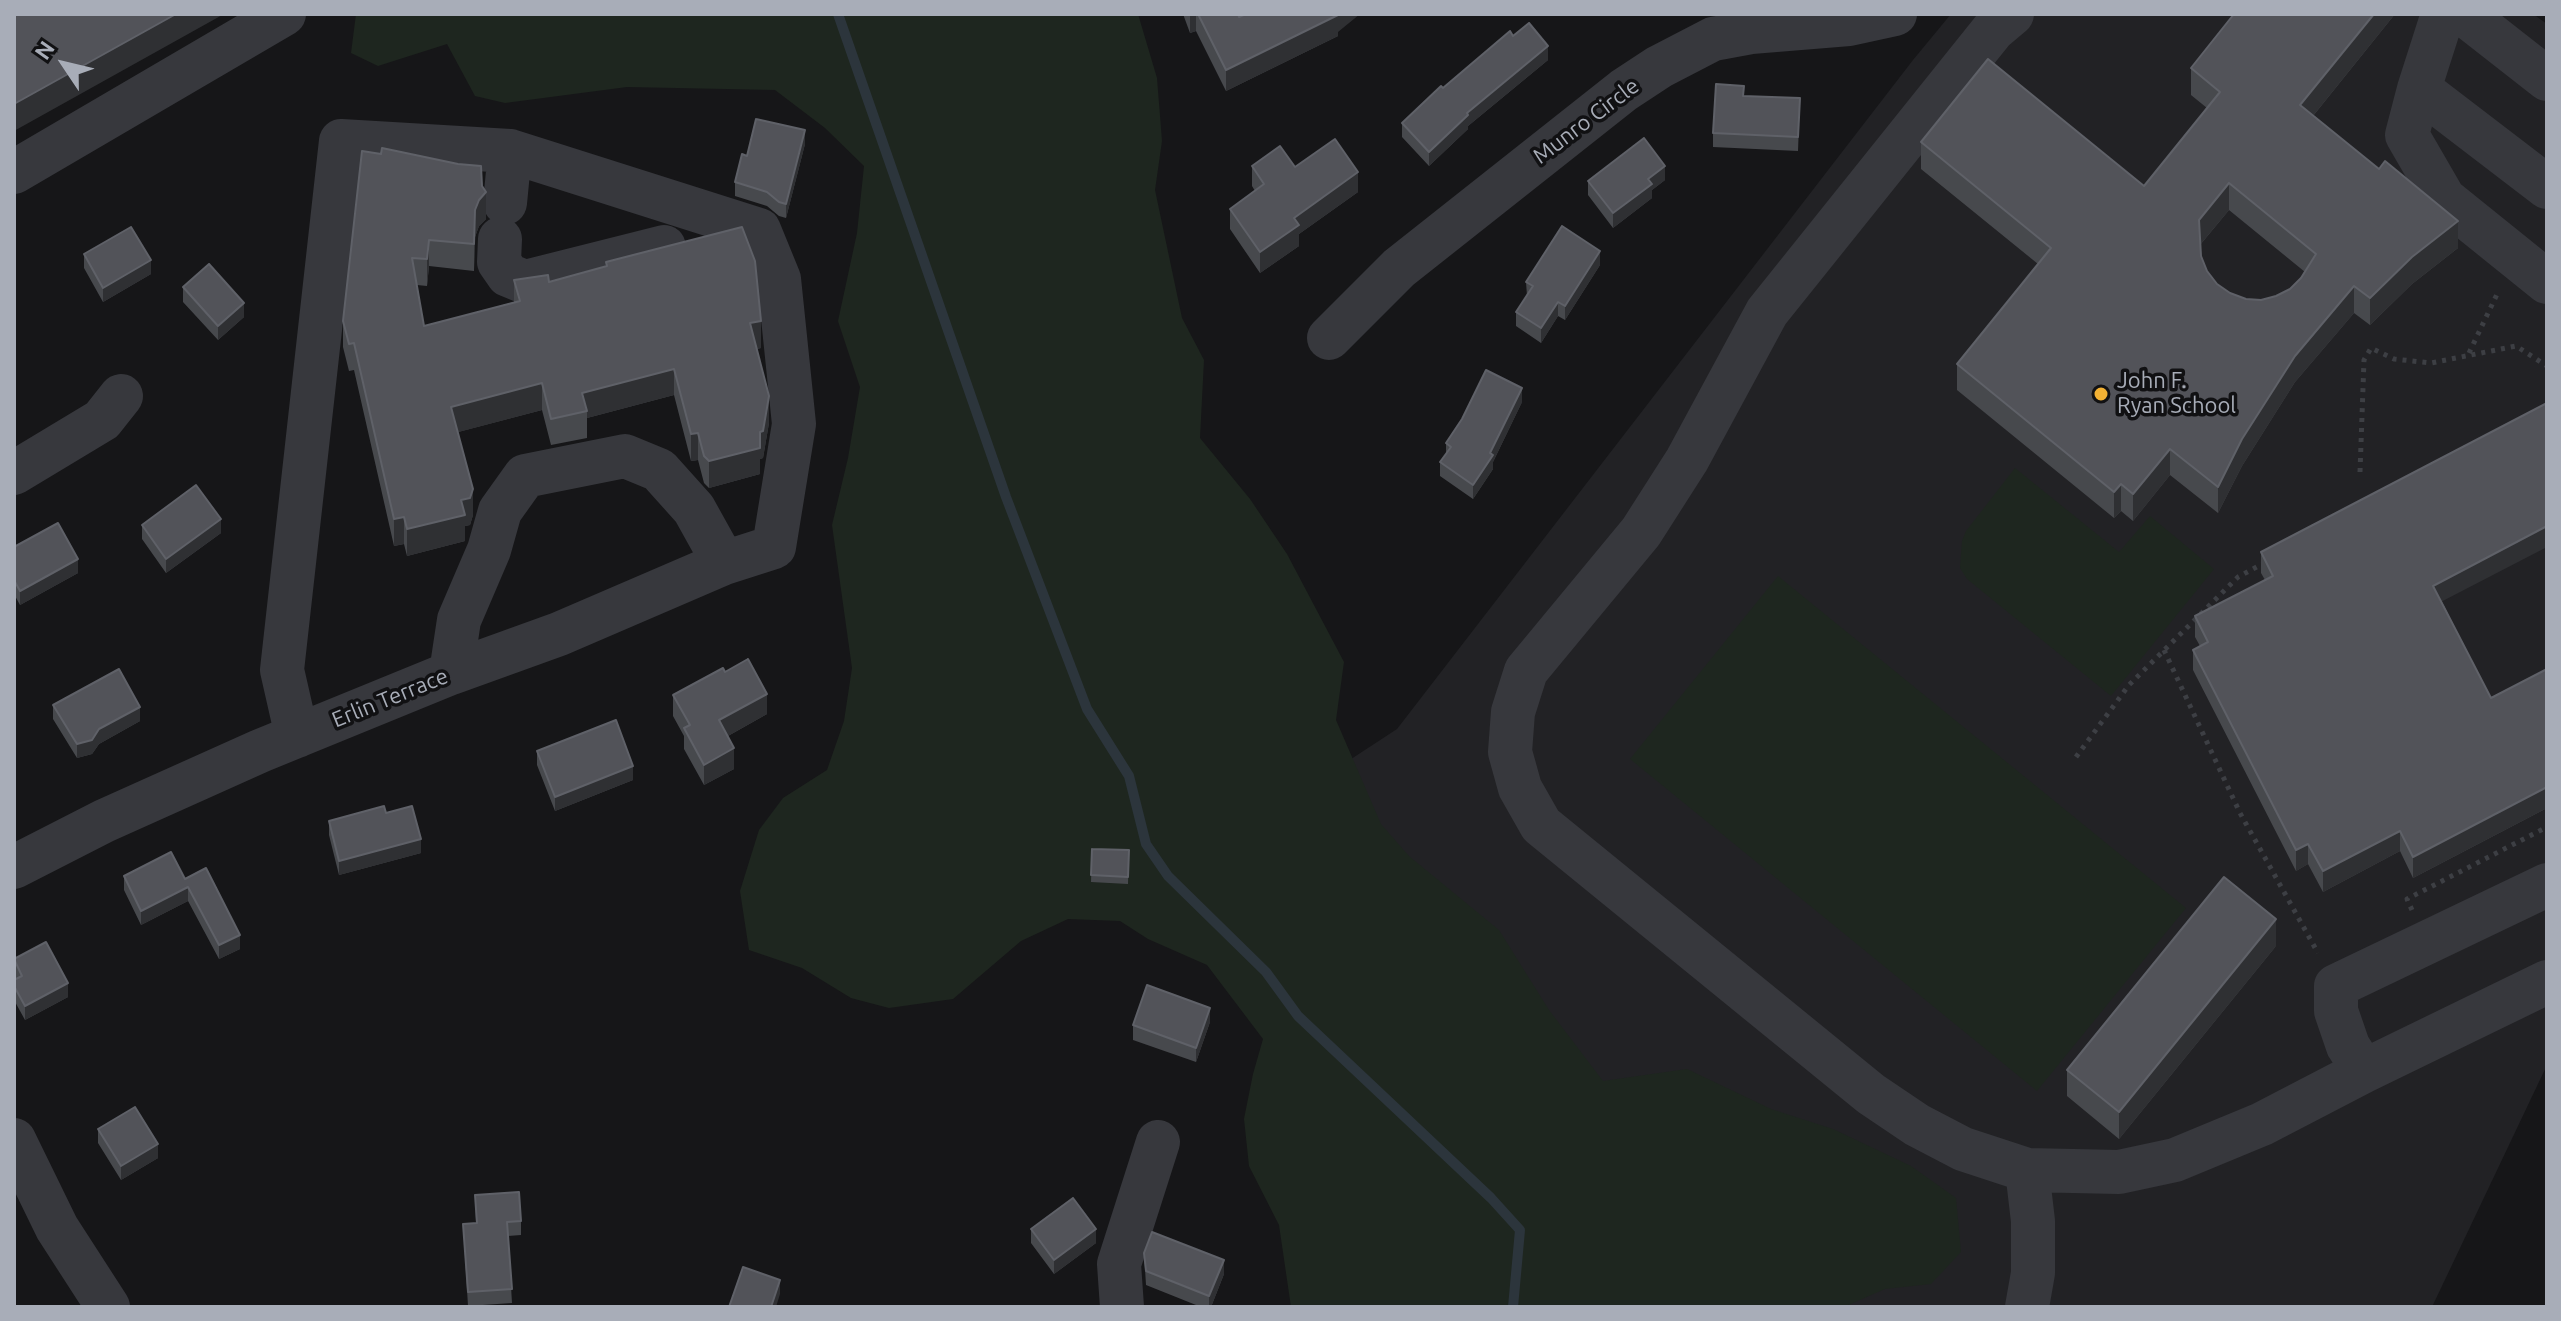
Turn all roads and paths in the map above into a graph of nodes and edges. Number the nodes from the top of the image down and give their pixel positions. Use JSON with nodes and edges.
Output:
{"nodes":[{"id":1,"x":284,"y":14,"type":"edge"},
{"id":2,"x":1895,"y":14,"type":"edge"},
{"id":3,"x":2012,"y":14,"type":"edge"},
{"id":4,"x":2443,"y":14,"type":"edge"},
{"id":5,"x":2464,"y":14,"type":"edge"},
{"id":6,"x":2547,"y":79,"type":"edge"},
{"id":7,"x":2419,"y":89,"type":"junction"},
{"id":8,"x":510,"y":151,"type":"junction"},
{"id":9,"x":14,"y":172,"type":"edge"},
{"id":10,"x":2547,"y":187,"type":"edge"},
{"id":11,"x":744,"y":226,"type":"junction"},
{"id":12,"x":2504,"y":280,"type":"dead end"},
{"id":13,"x":2547,"y":282,"type":"edge"},
{"id":14,"x":1329,"y":338,"type":"dead end"},
{"id":15,"x":2469,"y":354,"type":"junction"},
{"id":16,"x":2547,"y":366,"type":"edge"},
{"id":17,"x":121,"y":396,"type":"dead end"},
{"id":18,"x":2360,"y":472,"type":"dead end"},
{"id":19,"x":14,"y":473,"type":"edge"},
{"id":20,"x":2266,"y":562,"type":"edge"},
{"id":21,"x":724,"y":563,"type":"junction"},
{"id":22,"x":2164,"y":650,"type":"junction"},
{"id":23,"x":451,"y":673,"type":"junction"},
{"id":24,"x":297,"y":736,"type":"junction"},
{"id":25,"x":2076,"y":757,"type":"dead end"},
{"id":26,"x":2547,"y":827,"type":"edge"},
{"id":27,"x":14,"y":867,"type":"edge"},
{"id":28,"x":2547,"y":885,"type":"edge"},
{"id":29,"x":2426,"y":945,"type":"junction"},
{"id":30,"x":2547,"y":982,"type":"edge"},
{"id":31,"x":2336,"y":986,"type":"junction"},
{"id":32,"x":2364,"y":1071,"type":"junction"},
{"id":33,"x":14,"y":1140,"type":"edge"},
{"id":34,"x":1158,"y":1142,"type":"dead end"},
{"id":35,"x":2027,"y":1170,"type":"junction"},
{"id":36,"x":108,"y":1307,"type":"edge"},
{"id":37,"x":1122,"y":1307,"type":"edge"},
{"id":38,"x":2027,"y":1307,"type":"edge"}],
"edges":[{"from":1,"to":9,"type":"street"},
{"from":2,"to":14,"type":"street","name":"Munro Circle"},
{"from":3,"to":35,"type":"street"},
{"from":4,"to":7,"type":"street"},
{"from":5,"to":6,"type":"street"},
{"from":7,"to":10,"type":"street"},
{"from":7,"to":13,"type":"street"},
{"from":8,"to":11,"type":"street"},
{"from":8,"to":11,"type":"street"},
{"from":8,"to":24,"type":"street"},
{"from":11,"to":21,"type":"street","name":"Erlin Terrace"},
{"from":12,"to":15,"type":"path"},
{"from":15,"to":16,"type":"path"},
{"from":15,"to":18,"type":"path"},
{"from":17,"to":19,"type":"street"},
{"from":20,"to":22,"type":"path"},
{"from":21,"to":23,"type":"street","name":"Erlin Terrace"},
{"from":21,"to":23,"type":"street"},
{"from":22,"to":25,"type":"path"},
{"from":22,"to":31,"type":"path"},
{"from":23,"to":24,"type":"street","name":"Erlin Terrace"},
{"from":24,"to":27,"type":"street","name":"Erlin Terrace"},
{"from":26,"to":29,"type":"path"},
{"from":28,"to":29,"type":"street"},
{"from":29,"to":31,"type":"street"},
{"from":30,"to":32,"type":"street"},
{"from":31,"to":32,"type":"street"},
{"from":32,"to":35,"type":"street"},
{"from":33,"to":36,"type":"street"},
{"from":34,"to":37,"type":"street"},
{"from":35,"to":38,"type":"street"}]}
